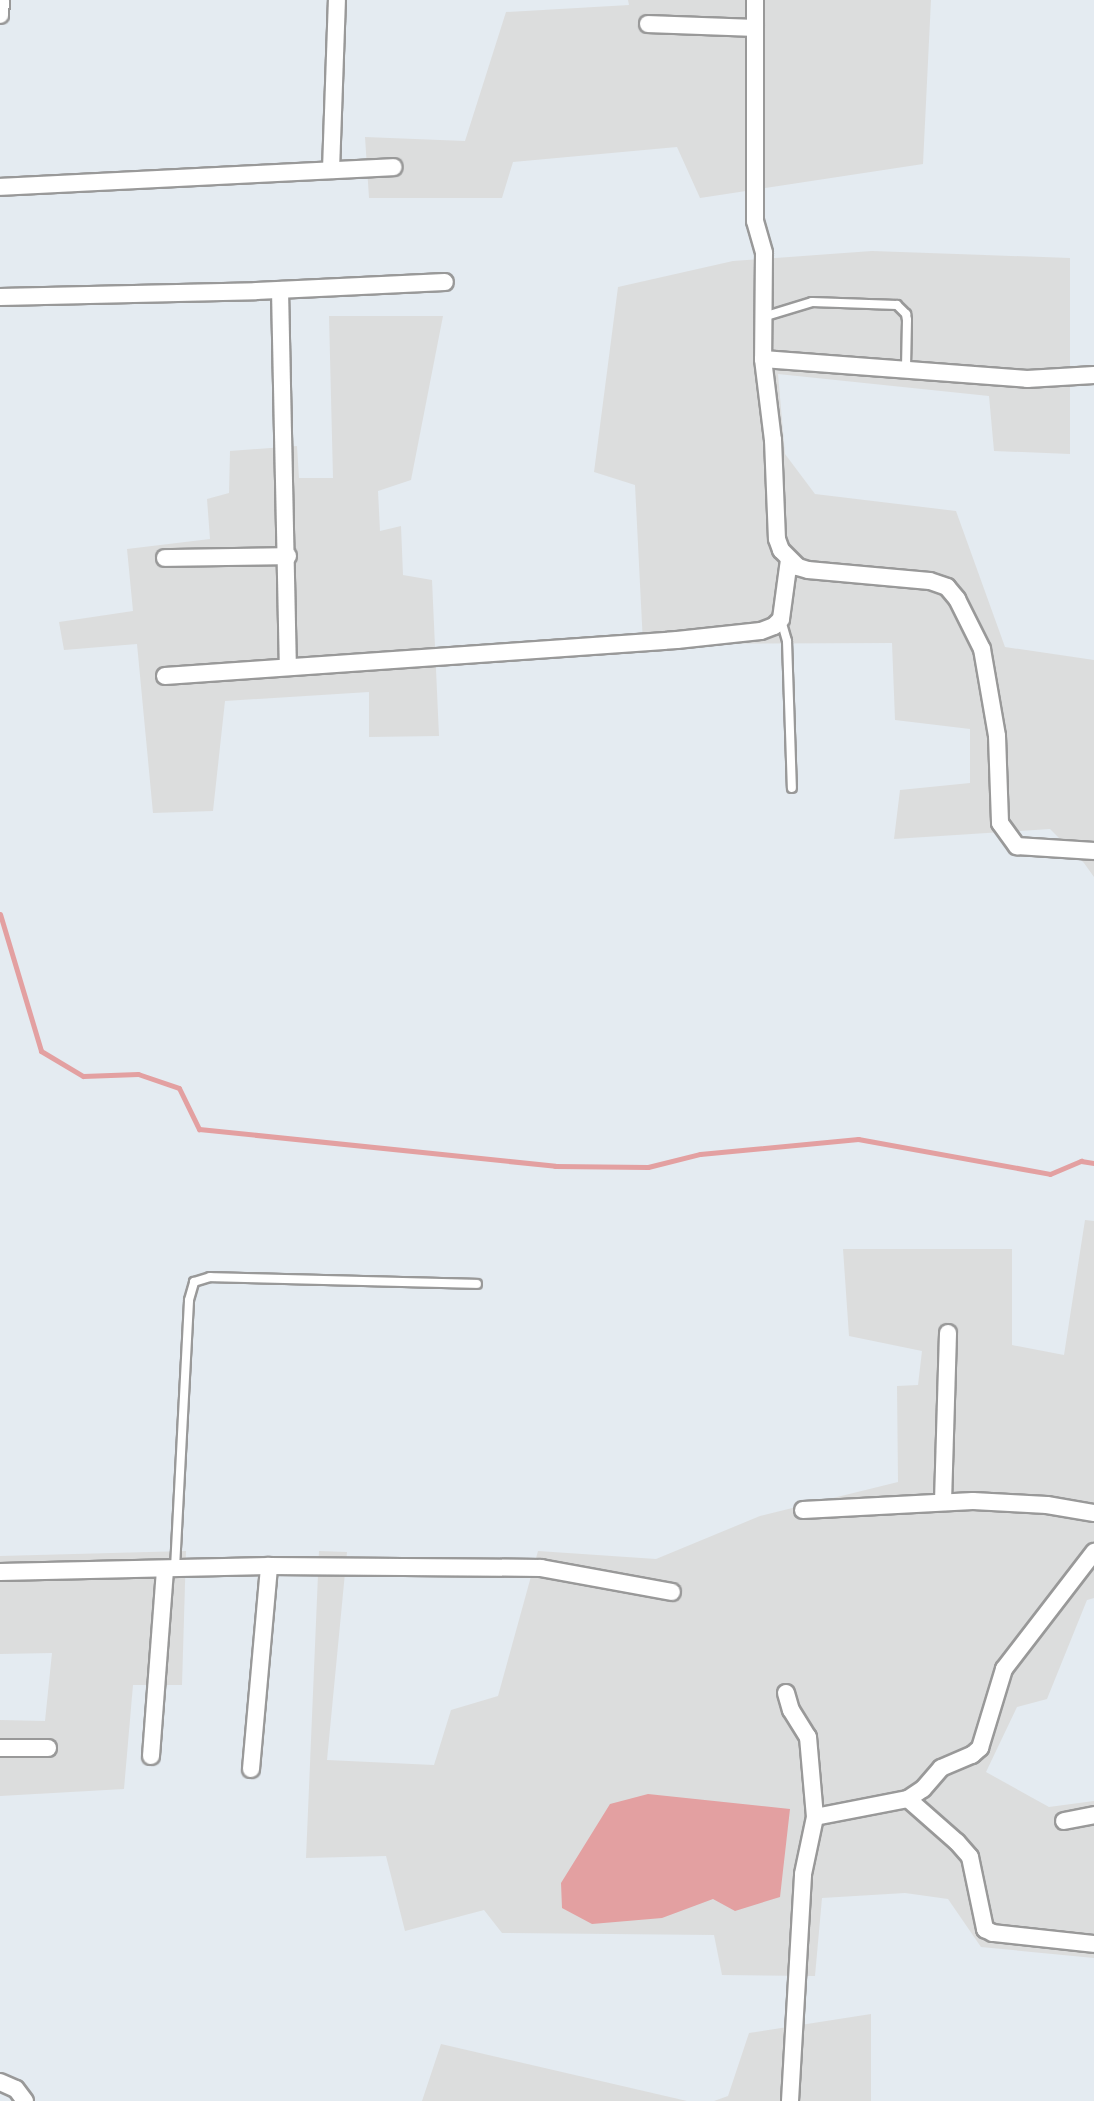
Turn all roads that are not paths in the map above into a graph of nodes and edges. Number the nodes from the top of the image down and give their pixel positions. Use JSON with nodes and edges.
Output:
{"nodes":[{"id":1,"x":2,"y":0,"type":"edge"},
{"id":2,"x":337,"y":0,"type":"edge"},
{"id":3,"x":755,"y":0,"type":"edge"},
{"id":4,"x":0,"y":15,"type":"edge"},
{"id":5,"x":648,"y":24,"type":"dead end"},
{"id":6,"x":755,"y":28,"type":"junction"},
{"id":7,"x":393,"y":167,"type":"dead end"},
{"id":8,"x":332,"y":170,"type":"junction"},
{"id":9,"x":0,"y":187,"type":"edge"},
{"id":10,"x":445,"y":282,"type":"dead end"},
{"id":11,"x":280,"y":290,"type":"junction"},
{"id":12,"x":0,"y":297,"type":"edge"},
{"id":13,"x":763,"y":317,"type":"junction"},
{"id":14,"x":763,"y":359,"type":"junction"},
{"id":15,"x":906,"y":368,"type":"junction"},
{"id":16,"x":1094,"y":375,"type":"edge"},
{"id":17,"x":288,"y":556,"type":"junction"},
{"id":18,"x":165,"y":558,"type":"dead end"},
{"id":19,"x":789,"y":560,"type":"junction"},
{"id":20,"x":781,"y":619,"type":"junction"},
{"id":21,"x":288,"y":668,"type":"junction"},
{"id":22,"x":165,"y":676,"type":"dead end"},
{"id":23,"x":792,"y":789,"type":"dead end"},
{"id":24,"x":1094,"y":850,"type":"edge"},
{"id":25,"x":477,"y":1284,"type":"dead end"},
{"id":26,"x":948,"y":1333,"type":"dead end"},
{"id":27,"x":943,"y":1502,"type":"junction"},
{"id":28,"x":803,"y":1510,"type":"dead end"},
{"id":29,"x":1094,"y":1513,"type":"edge"},
{"id":30,"x":1094,"y":1552,"type":"edge"},
{"id":31,"x":269,"y":1566,"type":"junction"},
{"id":32,"x":170,"y":1569,"type":"junction"},
{"id":33,"x":0,"y":1572,"type":"edge"},
{"id":34,"x":672,"y":1592,"type":"dead end"},
{"id":35,"x":786,"y":1693,"type":"dead end"},
{"id":36,"x":0,"y":1748,"type":"edge"},
{"id":37,"x":48,"y":1748,"type":"dead end"},
{"id":38,"x":151,"y":1756,"type":"dead end"},
{"id":39,"x":251,"y":1769,"type":"dead end"},
{"id":40,"x":908,"y":1799,"type":"junction"},
{"id":41,"x":1094,"y":1815,"type":"edge"},
{"id":42,"x":815,"y":1817,"type":"junction"},
{"id":43,"x":1064,"y":1821,"type":"dead end"},
{"id":44,"x":1094,"y":1944,"type":"edge"},
{"id":45,"x":0,"y":2082,"type":"edge"},
{"id":46,"x":25,"y":2101,"type":"edge"},
{"id":47,"x":790,"y":2101,"type":"edge"}],
"edges":[{"from":1,"to":4,"type":"street"},
{"from":2,"to":8,"type":"street"},
{"from":3,"to":6,"type":"street"},
{"from":5,"to":6,"type":"street"},
{"from":6,"to":13,"type":"street"},
{"from":7,"to":8,"type":"street"},
{"from":8,"to":9,"type":"street"},
{"from":10,"to":11,"type":"street"},
{"from":11,"to":12,"type":"street"},
{"from":11,"to":17,"type":"street"},
{"from":13,"to":14,"type":"street"},
{"from":13,"to":15,"type":"lane"},
{"from":14,"to":15,"type":"street"},
{"from":14,"to":19,"type":"street"},
{"from":15,"to":16,"type":"street"},
{"from":17,"to":18,"type":"street"},
{"from":17,"to":21,"type":"street"},
{"from":19,"to":20,"type":"street"},
{"from":19,"to":24,"type":"street"},
{"from":20,"to":21,"type":"street"},
{"from":20,"to":23,"type":"lane"},
{"from":21,"to":22,"type":"street"},
{"from":25,"to":32,"type":"lane"},
{"from":26,"to":27,"type":"street"},
{"from":27,"to":28,"type":"street"},
{"from":27,"to":29,"type":"street"},
{"from":30,"to":40,"type":"street"},
{"from":31,"to":32,"type":"street"},
{"from":31,"to":34,"type":"street"},
{"from":31,"to":39,"type":"street"},
{"from":32,"to":33,"type":"street"},
{"from":32,"to":38,"type":"street"},
{"from":35,"to":42,"type":"street"},
{"from":36,"to":37,"type":"street"},
{"from":40,"to":42,"type":"street"},
{"from":40,"to":44,"type":"street"},
{"from":41,"to":43,"type":"street"},
{"from":42,"to":47,"type":"street"},
{"from":45,"to":46,"type":"street"}]}
